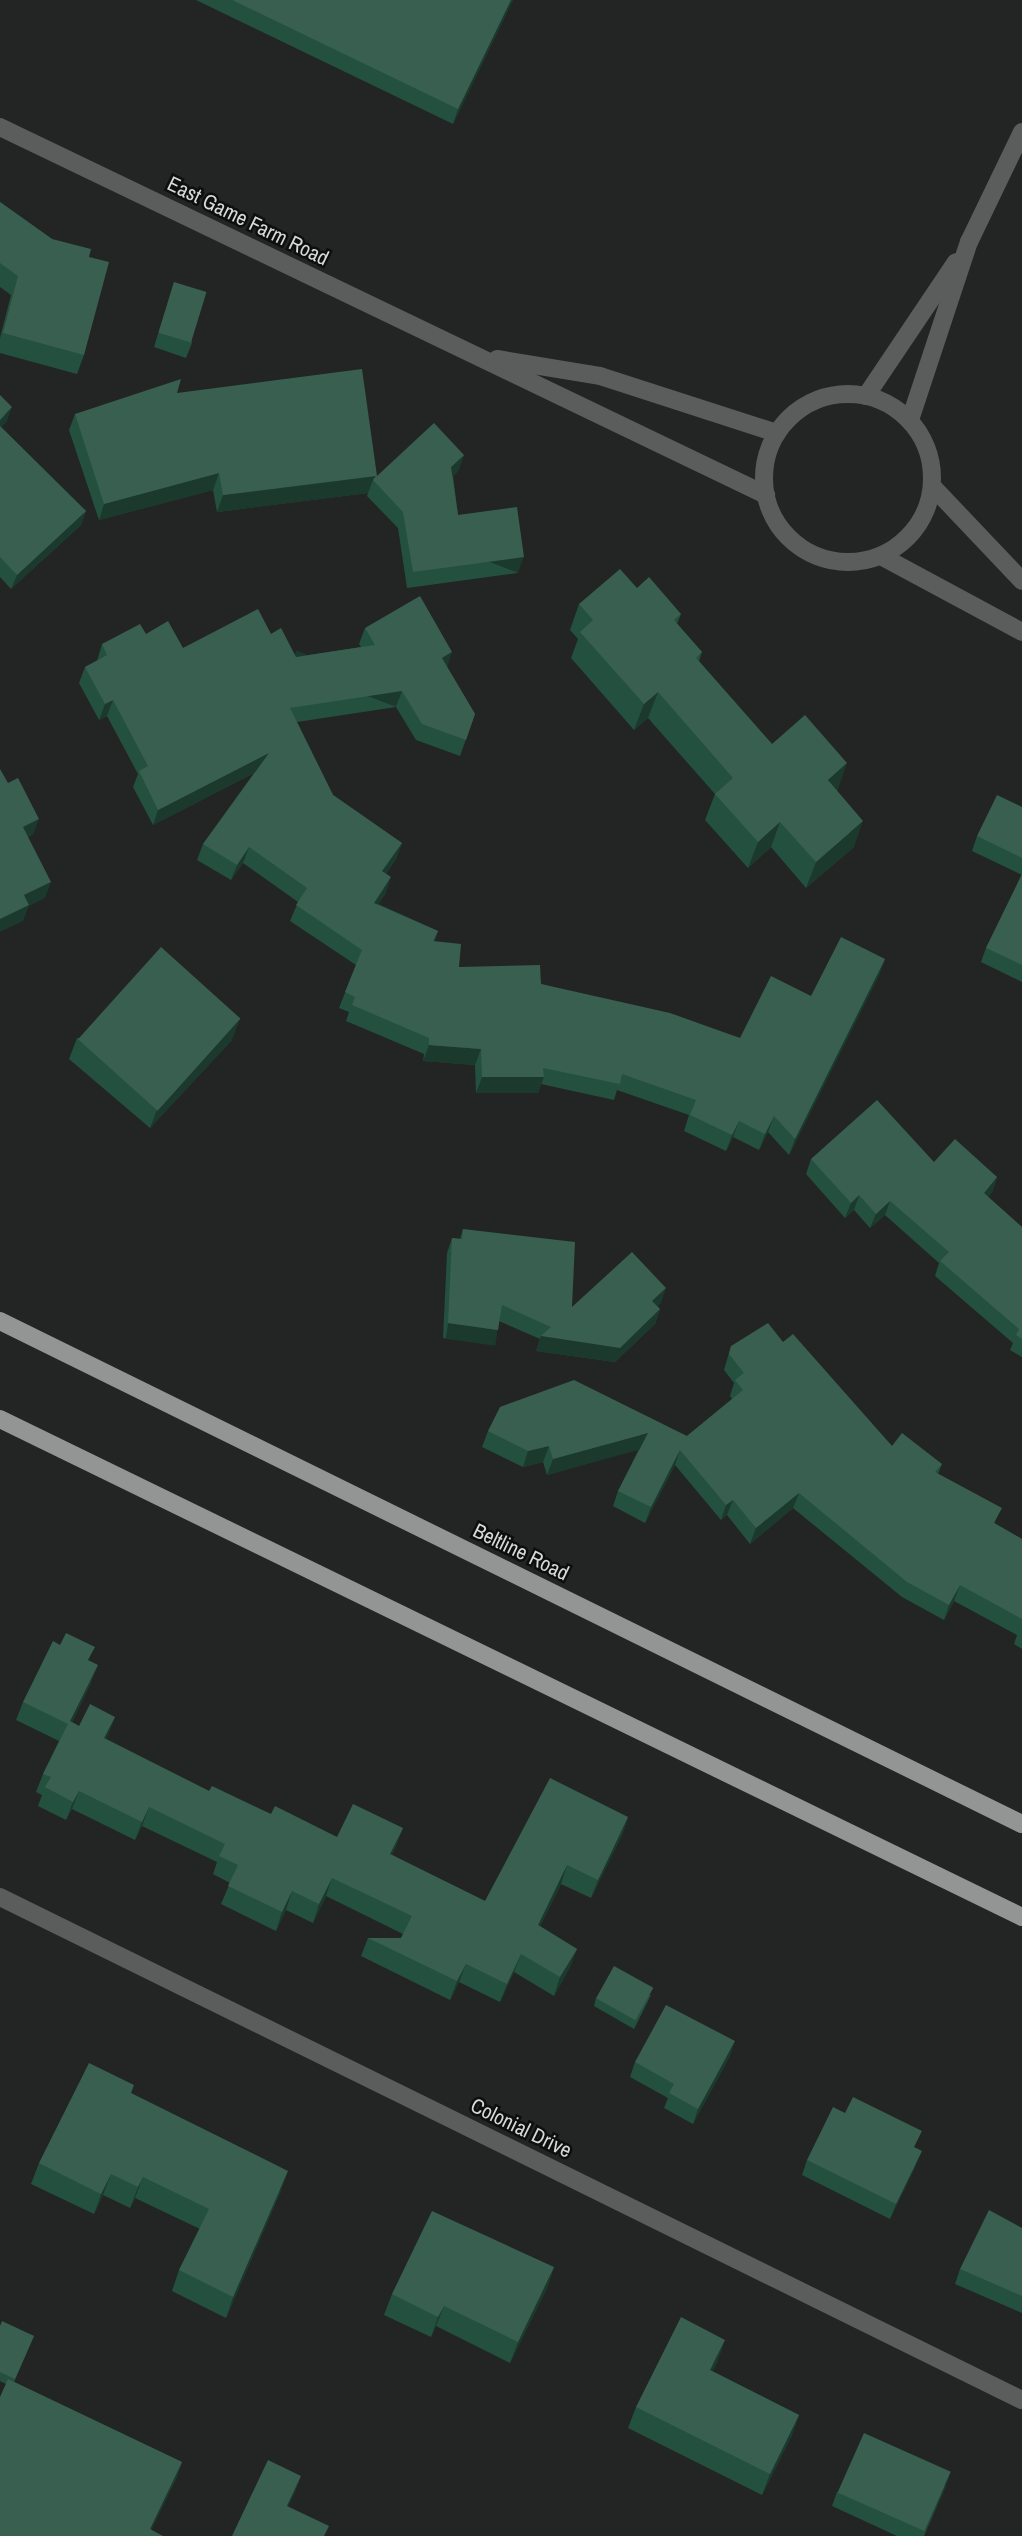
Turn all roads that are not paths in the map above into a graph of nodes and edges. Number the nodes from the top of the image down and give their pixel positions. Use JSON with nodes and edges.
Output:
{"nodes":[{"id":1,"x":0,"y":127,"type":"edge"},
{"id":2,"x":1022,"y":132,"type":"edge"},
{"id":3,"x":969,"y":242,"type":"junction"},
{"id":4,"x":477,"y":356,"type":"junction"},
{"id":5,"x":866,"y":396,"type":"junction"},
{"id":6,"x":910,"y":420,"type":"junction"},
{"id":7,"x":777,"y":433,"type":"junction"},
{"id":8,"x":932,"y":486,"type":"junction"},
{"id":9,"x":766,"y":495,"type":"junction"},
{"id":10,"x":881,"y":556,"type":"junction"},
{"id":11,"x":1022,"y":581,"type":"edge"},
{"id":12,"x":1022,"y":632,"type":"edge"},
{"id":13,"x":0,"y":1321,"type":"edge"},
{"id":14,"x":0,"y":1419,"type":"edge"},
{"id":15,"x":1022,"y":1824,"type":"edge"},
{"id":16,"x":0,"y":1897,"type":"edge"},
{"id":17,"x":1022,"y":1917,"type":"edge"},
{"id":18,"x":1022,"y":2400,"type":"edge"}],
"edges":[{"from":1,"to":4,"type":"street","name":"East Game Farm Road"},
{"from":2,"to":3,"type":"street"},
{"from":3,"to":5,"type":"street"},
{"from":3,"to":6,"type":"street"},
{"from":4,"to":7,"type":"street","name":"East Game Farm Road"},
{"from":4,"to":9,"type":"street","name":"East Game Farm Road"},
{"from":5,"to":6,"type":"street"},
{"from":5,"to":7,"type":"street"},
{"from":6,"to":8,"type":"street"},
{"from":7,"to":9,"type":"street"},
{"from":8,"to":10,"type":"street"},
{"from":8,"to":11,"type":"street"},
{"from":9,"to":10,"type":"street"},
{"from":10,"to":12,"type":"street"},
{"from":13,"to":15,"type":"main road","name":"Beltline Road"},
{"from":14,"to":17,"type":"main road"},
{"from":16,"to":18,"type":"street","name":"Colonial Drive"}]}
